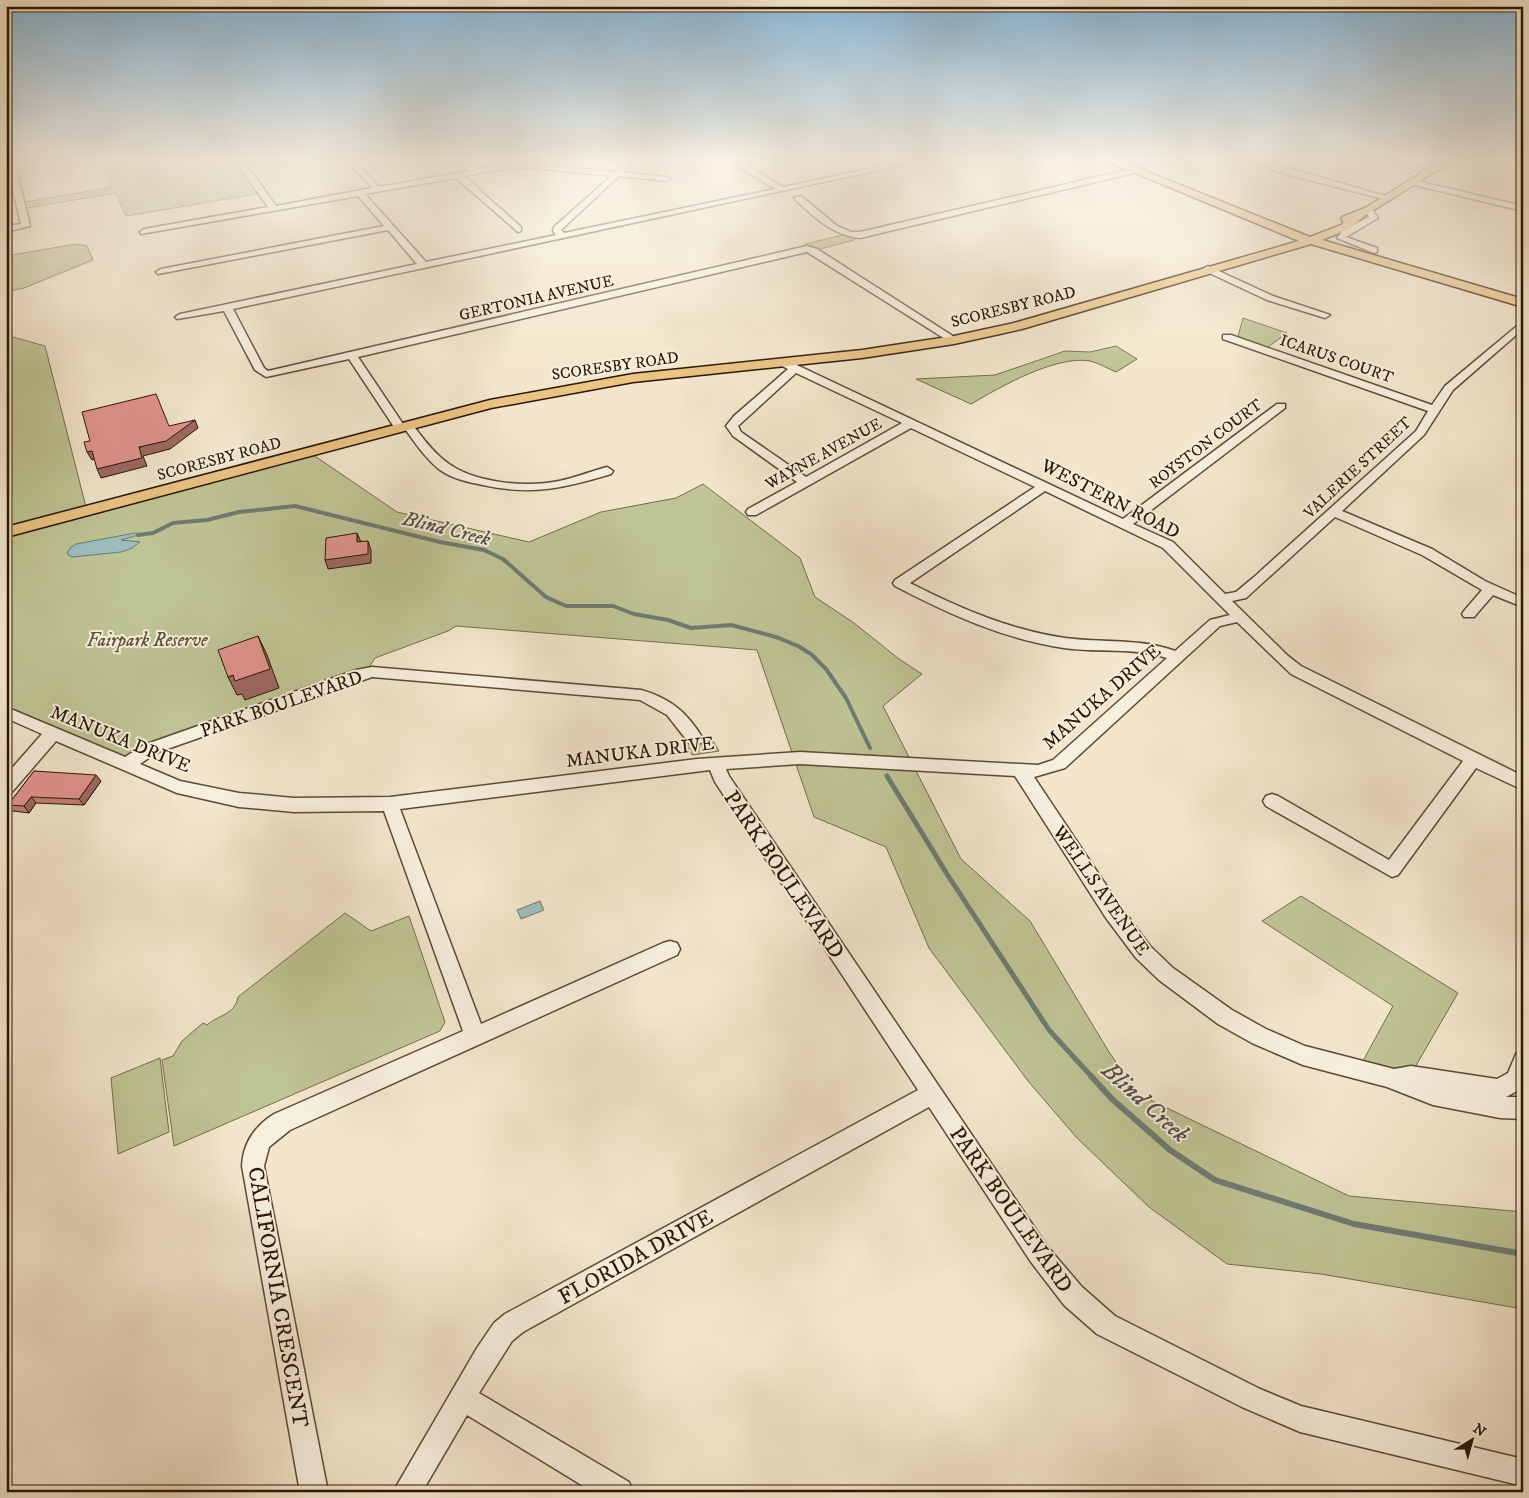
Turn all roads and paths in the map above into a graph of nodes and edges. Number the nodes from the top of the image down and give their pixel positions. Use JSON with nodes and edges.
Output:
{"nodes":[{"id":1,"x":1279,"y":229,"type":"edge"},
{"id":2,"x":156,"y":230,"type":"edge"},
{"id":3,"x":375,"y":230,"type":"edge"},
{"id":4,"x":393,"y":230,"type":"edge"},
{"id":5,"x":557,"y":230,"type":"edge"},
{"id":6,"x":591,"y":230,"type":"edge"},
{"id":7,"x":840,"y":230,"type":"edge"},
{"id":8,"x":885,"y":230,"type":"edge"},
{"id":9,"x":1284,"y":230,"type":"edge"},
{"id":10,"x":1298,"y":230,"type":"edge"},
{"id":11,"x":1321,"y":230,"type":"edge"},
{"id":12,"x":1332,"y":230,"type":"edge"},
{"id":13,"x":1350,"y":230,"type":"edge"},
{"id":14,"x":144,"y":232,"type":"dead end"},
{"id":15,"x":1310,"y":235,"type":"junction"},
{"id":16,"x":562,"y":236,"type":"junction"},
{"id":17,"x":1272,"y":245,"type":"junction"},
{"id":18,"x":1288,"y":248,"type":"junction"},
{"id":19,"x":1374,"y":250,"type":"dead end"},
{"id":20,"x":1341,"y":251,"type":"junction"},
{"id":21,"x":1234,"y":262,"type":"junction"},
{"id":22,"x":424,"y":266,"type":"junction"},
{"id":23,"x":1208,"y":270,"type":"junction"},
{"id":24,"x":161,"y":272,"type":"dead end"},
{"id":25,"x":1523,"y":297,"type":"edge"},
{"id":26,"x":1523,"y":304,"type":"edge"},
{"id":27,"x":227,"y":307,"type":"junction"},
{"id":28,"x":1325,"y":315,"type":"dead end"},
{"id":29,"x":180,"y":317,"type":"dead end"},
{"id":30,"x":1523,"y":324,"type":"edge"},
{"id":31,"x":1227,"y":337,"type":"dead end"},
{"id":32,"x":954,"y":340,"type":"junction"},
{"id":33,"x":352,"y":356,"type":"junction"},
{"id":34,"x":789,"y":366,"type":"junction"},
{"id":35,"x":1281,"y":406,"type":"dead end"},
{"id":36,"x":1436,"y":410,"type":"junction"},
{"id":37,"x":911,"y":423,"type":"junction"},
{"id":38,"x":404,"y":427,"type":"junction"},
{"id":39,"x":607,"y":471,"type":"dead end"},
{"id":40,"x":805,"y":482,"type":"junction"},
{"id":41,"x":1045,"y":486,"type":"junction"},
{"id":42,"x":752,"y":512,"type":"dead end"},
{"id":43,"x":1333,"y":512,"type":"junction"},
{"id":44,"x":1125,"y":524,"type":"junction"},
{"id":45,"x":6,"y":532,"type":"edge"},
{"id":46,"x":1490,"y":588,"type":"junction"},
{"id":47,"x":1223,"y":599,"type":"junction"},
{"id":48,"x":1523,"y":603,"type":"edge"},
{"id":49,"x":1469,"y":614,"type":"dead end"},
{"id":50,"x":1240,"y":617,"type":"junction"},
{"id":51,"x":1178,"y":657,"type":"junction"},
{"id":52,"x":6,"y":712,"type":"edge"},
{"id":53,"x":53,"y":734,"type":"junction"},
{"id":54,"x":694,"y":739,"type":"dead end"},
{"id":55,"x":1474,"y":759,"type":"junction"},
{"id":56,"x":716,"y":763,"type":"junction"},
{"id":57,"x":126,"y":765,"type":"junction"},
{"id":58,"x":1021,"y":771,"type":"junction"},
{"id":59,"x":1523,"y":784,"type":"edge"},
{"id":60,"x":6,"y":787,"type":"edge"},
{"id":61,"x":1272,"y":801,"type":"dead end"},
{"id":62,"x":390,"y":804,"type":"junction"},
{"id":63,"x":670,"y":949,"type":"dead end"},
{"id":64,"x":475,"y":1036,"type":"junction"},
{"id":65,"x":1523,"y":1061,"type":"edge"},
{"id":66,"x":1388,"y":1077,"type":"junction"},
{"id":67,"x":932,"y":1094,"type":"junction"},
{"id":68,"x":1523,"y":1108,"type":"edge"},
{"id":69,"x":462,"y":1397,"type":"junction"},
{"id":70,"x":1523,"y":1473,"type":"edge"},
{"id":71,"x":314,"y":1492,"type":"edge"},
{"id":72,"x":408,"y":1492,"type":"edge"},
{"id":73,"x":619,"y":1492,"type":"edge"}],
"edges":[{"from":1,"to":17,"type":"main road"},
{"from":2,"to":14,"type":"street"},
{"from":3,"to":24,"type":"street"},
{"from":4,"to":22,"type":"street"},
{"from":5,"to":16,"type":"street"},
{"from":6,"to":16,"type":"street"},
{"from":7,"to":8,"type":"street"},
{"from":9,"to":15,"type":"main road"},
{"from":10,"to":15,"type":"main road"},
{"from":11,"to":15,"type":"main road","name":"SCORESBY ROAD"},
{"from":12,"to":15,"type":"main road","name":"SCORESBY ROAD"},
{"from":13,"to":19,"type":"street"},
{"from":15,"to":17,"type":"main road","name":"SCORESBY ROAD"},
{"from":15,"to":18,"type":"main road","name":"SCORESBY ROAD"},
{"from":15,"to":20,"type":"main road"},
{"from":15,"to":25,"type":"main road"},
{"from":16,"to":22,"type":"street"},
{"from":17,"to":21,"type":"main road","name":"SCORESBY ROAD"},
{"from":18,"to":20,"type":"main road"},
{"from":18,"to":21,"type":"main road","name":"SCORESBY ROAD"},
{"from":20,"to":26,"type":"main road"},
{"from":21,"to":23,"type":"main road","name":"SCORESBY ROAD"},
{"from":22,"to":27,"type":"street"},
{"from":23,"to":28,"type":"street"},
{"from":23,"to":32,"type":"main road","name":"SCORESBY ROAD"},
{"from":27,"to":29,"type":"street"},
{"from":27,"to":33,"type":"street","name":"GERTONIA AVENUE"},
{"from":30,"to":36,"type":"street","name":"VALERIE STREET"},
{"from":31,"to":36,"type":"street","name":"ICARUS COURT"},
{"from":32,"to":33,"type":"street","name":"GERTONIA AVENUE"},
{"from":32,"to":34,"type":"main road","name":"SCORESBY ROAD"},
{"from":33,"to":38,"type":"street"},
{"from":34,"to":37,"type":"street","name":"WESTERN ROAD"},
{"from":34,"to":38,"type":"main road","name":"SCORESBY ROAD"},
{"from":34,"to":40,"type":"street"},
{"from":35,"to":44,"type":"street","name":"ROYSTON COURT"},
{"from":36,"to":43,"type":"street","name":"VALERIE STREET"},
{"from":37,"to":40,"type":"street","name":"WAYNE AVENUE"},
{"from":37,"to":41,"type":"street","name":"WESTERN ROAD"},
{"from":38,"to":39,"type":"street"},
{"from":38,"to":45,"type":"main road","name":"SCORESBY ROAD"},
{"from":40,"to":42,"type":"street","name":"WAYNE AVENUE"},
{"from":41,"to":44,"type":"street","name":"WESTERN ROAD"},
{"from":41,"to":51,"type":"street"},
{"from":43,"to":46,"type":"street"},
{"from":43,"to":47,"type":"street","name":"VALERIE STREET"},
{"from":44,"to":47,"type":"street","name":"WESTERN ROAD"},
{"from":46,"to":48,"type":"street"},
{"from":46,"to":49,"type":"street"},
{"from":47,"to":50,"type":"street","name":"WESTERN ROAD"},
{"from":50,"to":51,"type":"street","name":"MANUKA DRIVE"},
{"from":50,"to":55,"type":"street","name":"WESTERN ROAD"},
{"from":51,"to":58,"type":"street","name":"MANUKA DRIVE"},
{"from":52,"to":53,"type":"street","name":"MANUKA DRIVE"},
{"from":53,"to":57,"type":"street","name":"MANUKA DRIVE"},
{"from":53,"to":60,"type":"street"},
{"from":54,"to":57,"type":"street","name":"PARK BOULEVARD"},
{"from":55,"to":59,"type":"street","name":"WESTERN ROAD"},
{"from":55,"to":61,"type":"street"},
{"from":56,"to":58,"type":"street","name":"MANUKA DRIVE"},
{"from":56,"to":62,"type":"street","name":"MANUKA DRIVE"},
{"from":56,"to":67,"type":"street","name":"PARK BOULEVARD"},
{"from":57,"to":62,"type":"street","name":"MANUKA DRIVE"},
{"from":58,"to":66,"type":"street","name":"WELLS AVENUE"},
{"from":62,"to":64,"type":"street"},
{"from":63,"to":64,"type":"street","name":"CALIFORNIA CRESCENT"},
{"from":64,"to":71,"type":"street","name":"CALIFORNIA CRESCENT"},
{"from":65,"to":66,"type":"street","name":"WELLS AVENUE"},
{"from":66,"to":68,"type":"street","name":"WELLS AVENUE"},
{"from":67,"to":69,"type":"street","name":"FLORIDA DRIVE"},
{"from":67,"to":70,"type":"street","name":"PARK BOULEVARD"},
{"from":69,"to":72,"type":"street","name":"FLORIDA DRIVE"},
{"from":69,"to":73,"type":"street"}]}
